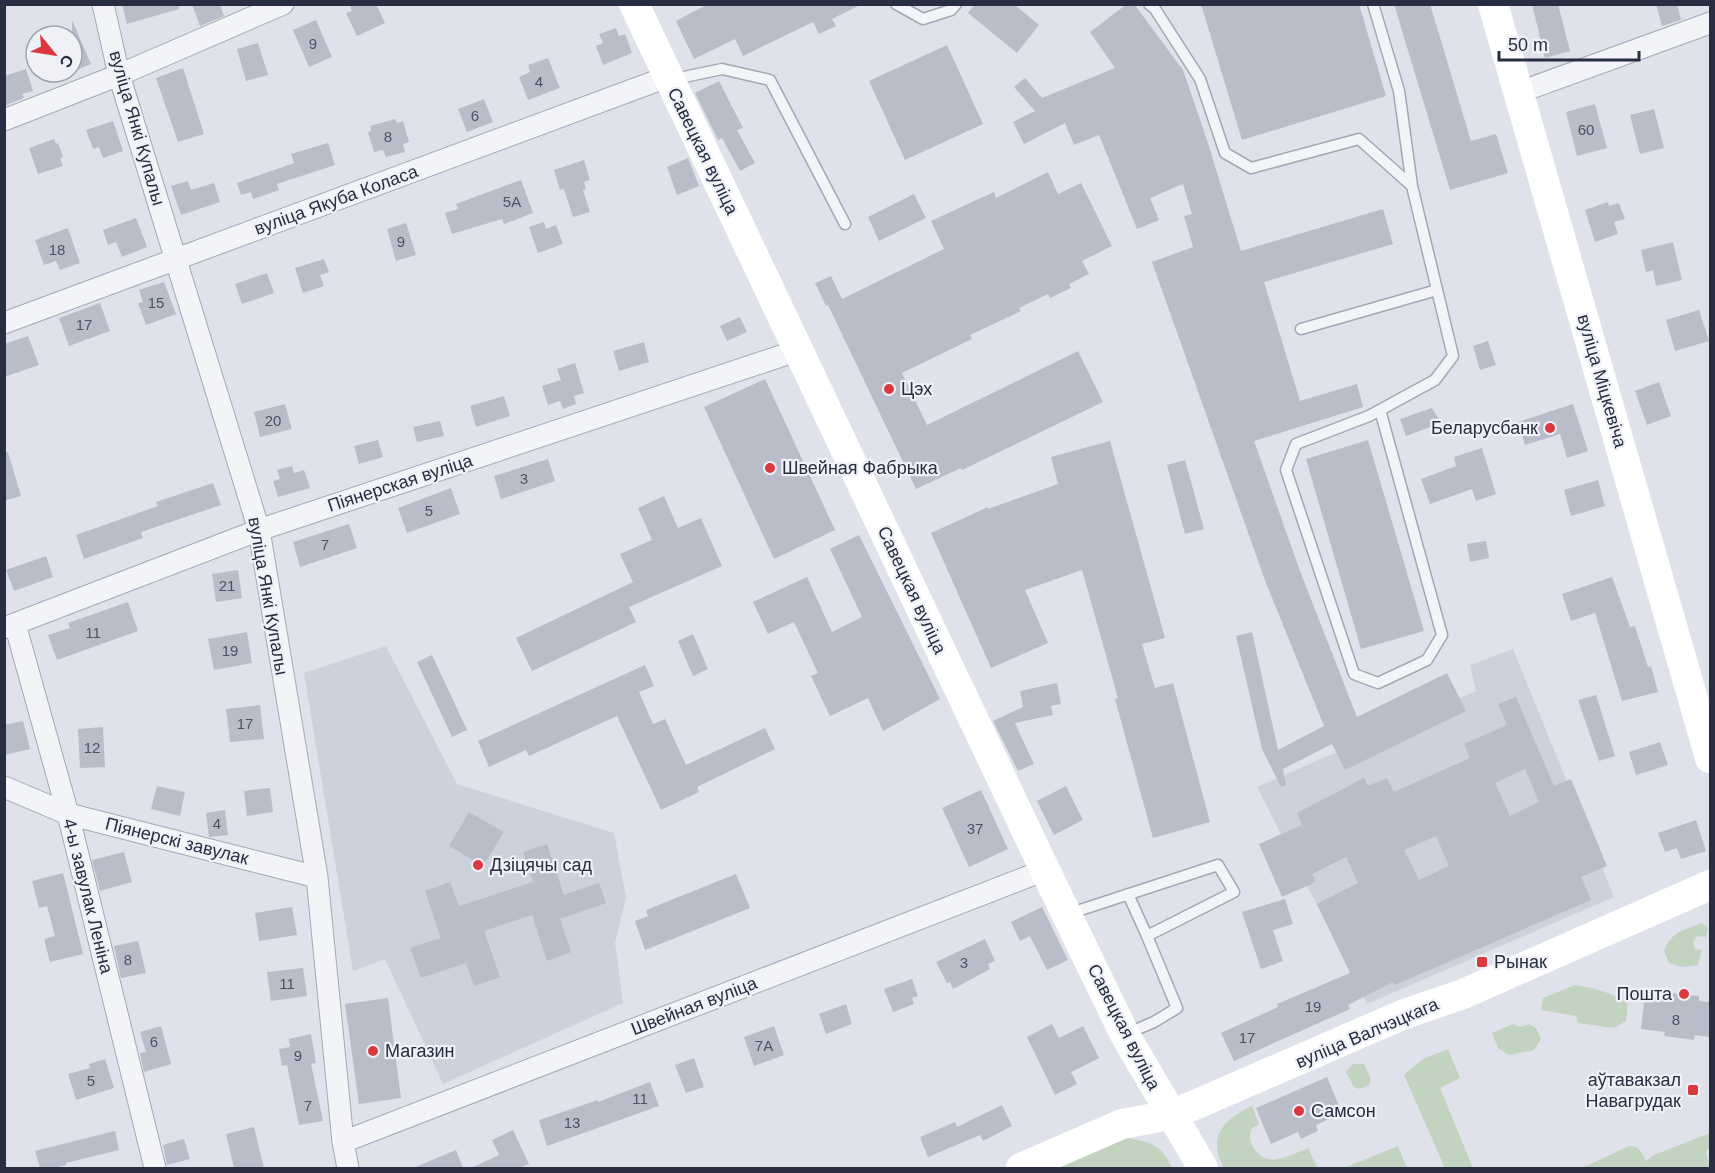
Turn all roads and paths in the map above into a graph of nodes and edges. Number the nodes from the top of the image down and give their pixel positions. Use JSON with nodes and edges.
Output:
{"nodes":[{"id":1,"x":103,"y":4,"type":"edge"},
{"id":2,"x":283,"y":4,"type":"edge"},
{"id":3,"x":634,"y":4,"type":"edge"},
{"id":4,"x":896,"y":4,"type":"edge"},
{"id":5,"x":956,"y":4,"type":"edge"},
{"id":6,"x":1149,"y":4,"type":"edge"},
{"id":7,"x":1373,"y":4,"type":"edge"},
{"id":8,"x":1493,"y":4,"type":"edge"},
{"id":9,"x":1710,"y":23,"type":"edge"},
{"id":10,"x":119,"y":75,"type":"junction"},
{"id":11,"x":668,"y":80,"type":"junction"},
{"id":12,"x":1520,"y":92,"type":"junction"},
{"id":13,"x":4,"y":120,"type":"edge"},
{"id":14,"x":1412,"y":186,"type":"junction"},
{"id":15,"x":845,"y":224,"type":"dead end"},
{"id":16,"x":177,"y":260,"type":"junction"},
{"id":17,"x":1437,"y":290,"type":"junction"},
{"id":18,"x":4,"y":323,"type":"edge"},
{"id":19,"x":1301,"y":329,"type":"dead end"},
{"id":20,"x":799,"y":350,"type":"junction"},
{"id":21,"x":1380,"y":410,"type":"junction"},
{"id":22,"x":259,"y":530,"type":"junction"},
{"id":23,"x":10,"y":626,"type":"edge"},
{"id":24,"x":1710,"y":758,"type":"edge"},
{"id":25,"x":4,"y":787,"type":"edge"},
{"id":26,"x":68,"y":814,"type":"junction"},
{"id":27,"x":1045,"y":870,"type":"junction"},
{"id":28,"x":317,"y":877,"type":"junction"},
{"id":29,"x":1710,"y":885,"type":"edge"},
{"id":30,"x":1128,"y":894,"type":"junction"},
{"id":31,"x":1067,"y":914,"type":"junction"},
{"id":32,"x":1147,"y":936,"type":"junction"},
{"id":33,"x":1125,"y":1035,"type":"junction"},
{"id":34,"x":1171,"y":1115,"type":"junction"},
{"id":35,"x":343,"y":1142,"type":"junction"},
{"id":36,"x":155,"y":1168,"type":"edge"},
{"id":37,"x":348,"y":1168,"type":"edge"},
{"id":38,"x":1020,"y":1168,"type":"edge"},
{"id":39,"x":1203,"y":1168,"type":"edge"}],
"edges":[{"from":1,"to":10,"type":"street","name":"вуліца Янкі Купалы"},
{"from":2,"to":10,"type":"street"},
{"from":3,"to":11,"type":"street","name":"Савецкая вуліца"},
{"from":4,"to":5,"type":"lane"},
{"from":6,"to":14,"type":"lane"},
{"from":7,"to":14,"type":"lane"},
{"from":8,"to":12,"type":"street","name":"вуліца Міцкевіча"},
{"from":9,"to":12,"type":"street"},
{"from":10,"to":13,"type":"street"},
{"from":10,"to":16,"type":"street","name":"вуліца Янкі Купалы"},
{"from":11,"to":15,"type":"lane"},
{"from":11,"to":16,"type":"street","name":"вуліца Якуба Коласа"},
{"from":11,"to":20,"type":"street","name":"Савецкая вуліца"},
{"from":12,"to":24,"type":"street","name":"вуліца Міцкевіча"},
{"from":14,"to":17,"type":"lane"},
{"from":16,"to":18,"type":"street","name":"вуліца Якуба Коласа"},
{"from":16,"to":22,"type":"street","name":"вуліца Янкі Купалы"},
{"from":17,"to":19,"type":"lane"},
{"from":17,"to":21,"type":"lane"},
{"from":20,"to":22,"type":"street","name":"Піянерская вуліца"},
{"from":20,"to":27,"type":"street","name":"Савецкая вуліца"},
{"from":21,"to":21,"type":"lane"},
{"from":22,"to":23,"type":"street","name":"Піянерская вуліца"},
{"from":22,"to":28,"type":"street","name":"вуліца Янкі Купалы"},
{"from":23,"to":26,"type":"street","name":"4-ы завулак Леніна"},
{"from":25,"to":26,"type":"street","name":"Піянерскі завулак"},
{"from":26,"to":28,"type":"street","name":"Піянерскі завулак"},
{"from":26,"to":36,"type":"street","name":"4-ы завулак Леніна"},
{"from":27,"to":31,"type":"street","name":"Савецкая вуліца"},
{"from":27,"to":35,"type":"street","name":"Швейная вуліца"},
{"from":28,"to":35,"type":"street","name":"вуліца Янкі Купалы"},
{"from":29,"to":34,"type":"street","name":"вуліца Валчэцкага"},
{"from":30,"to":31,"type":"lane"},
{"from":30,"to":32,"type":"lane"},
{"from":30,"to":32,"type":"lane"},
{"from":31,"to":33,"type":"street","name":"Савецкая вуліца"},
{"from":32,"to":33,"type":"lane"},
{"from":33,"to":34,"type":"street","name":"Савецкая вуліца"},
{"from":34,"to":38,"type":"street","name":"вуліца Валчэцкага"},
{"from":34,"to":39,"type":"street","name":"Савецкая вуліца"},
{"from":35,"to":37,"type":"street","name":"вуліца Янкі Купалы"}]}
